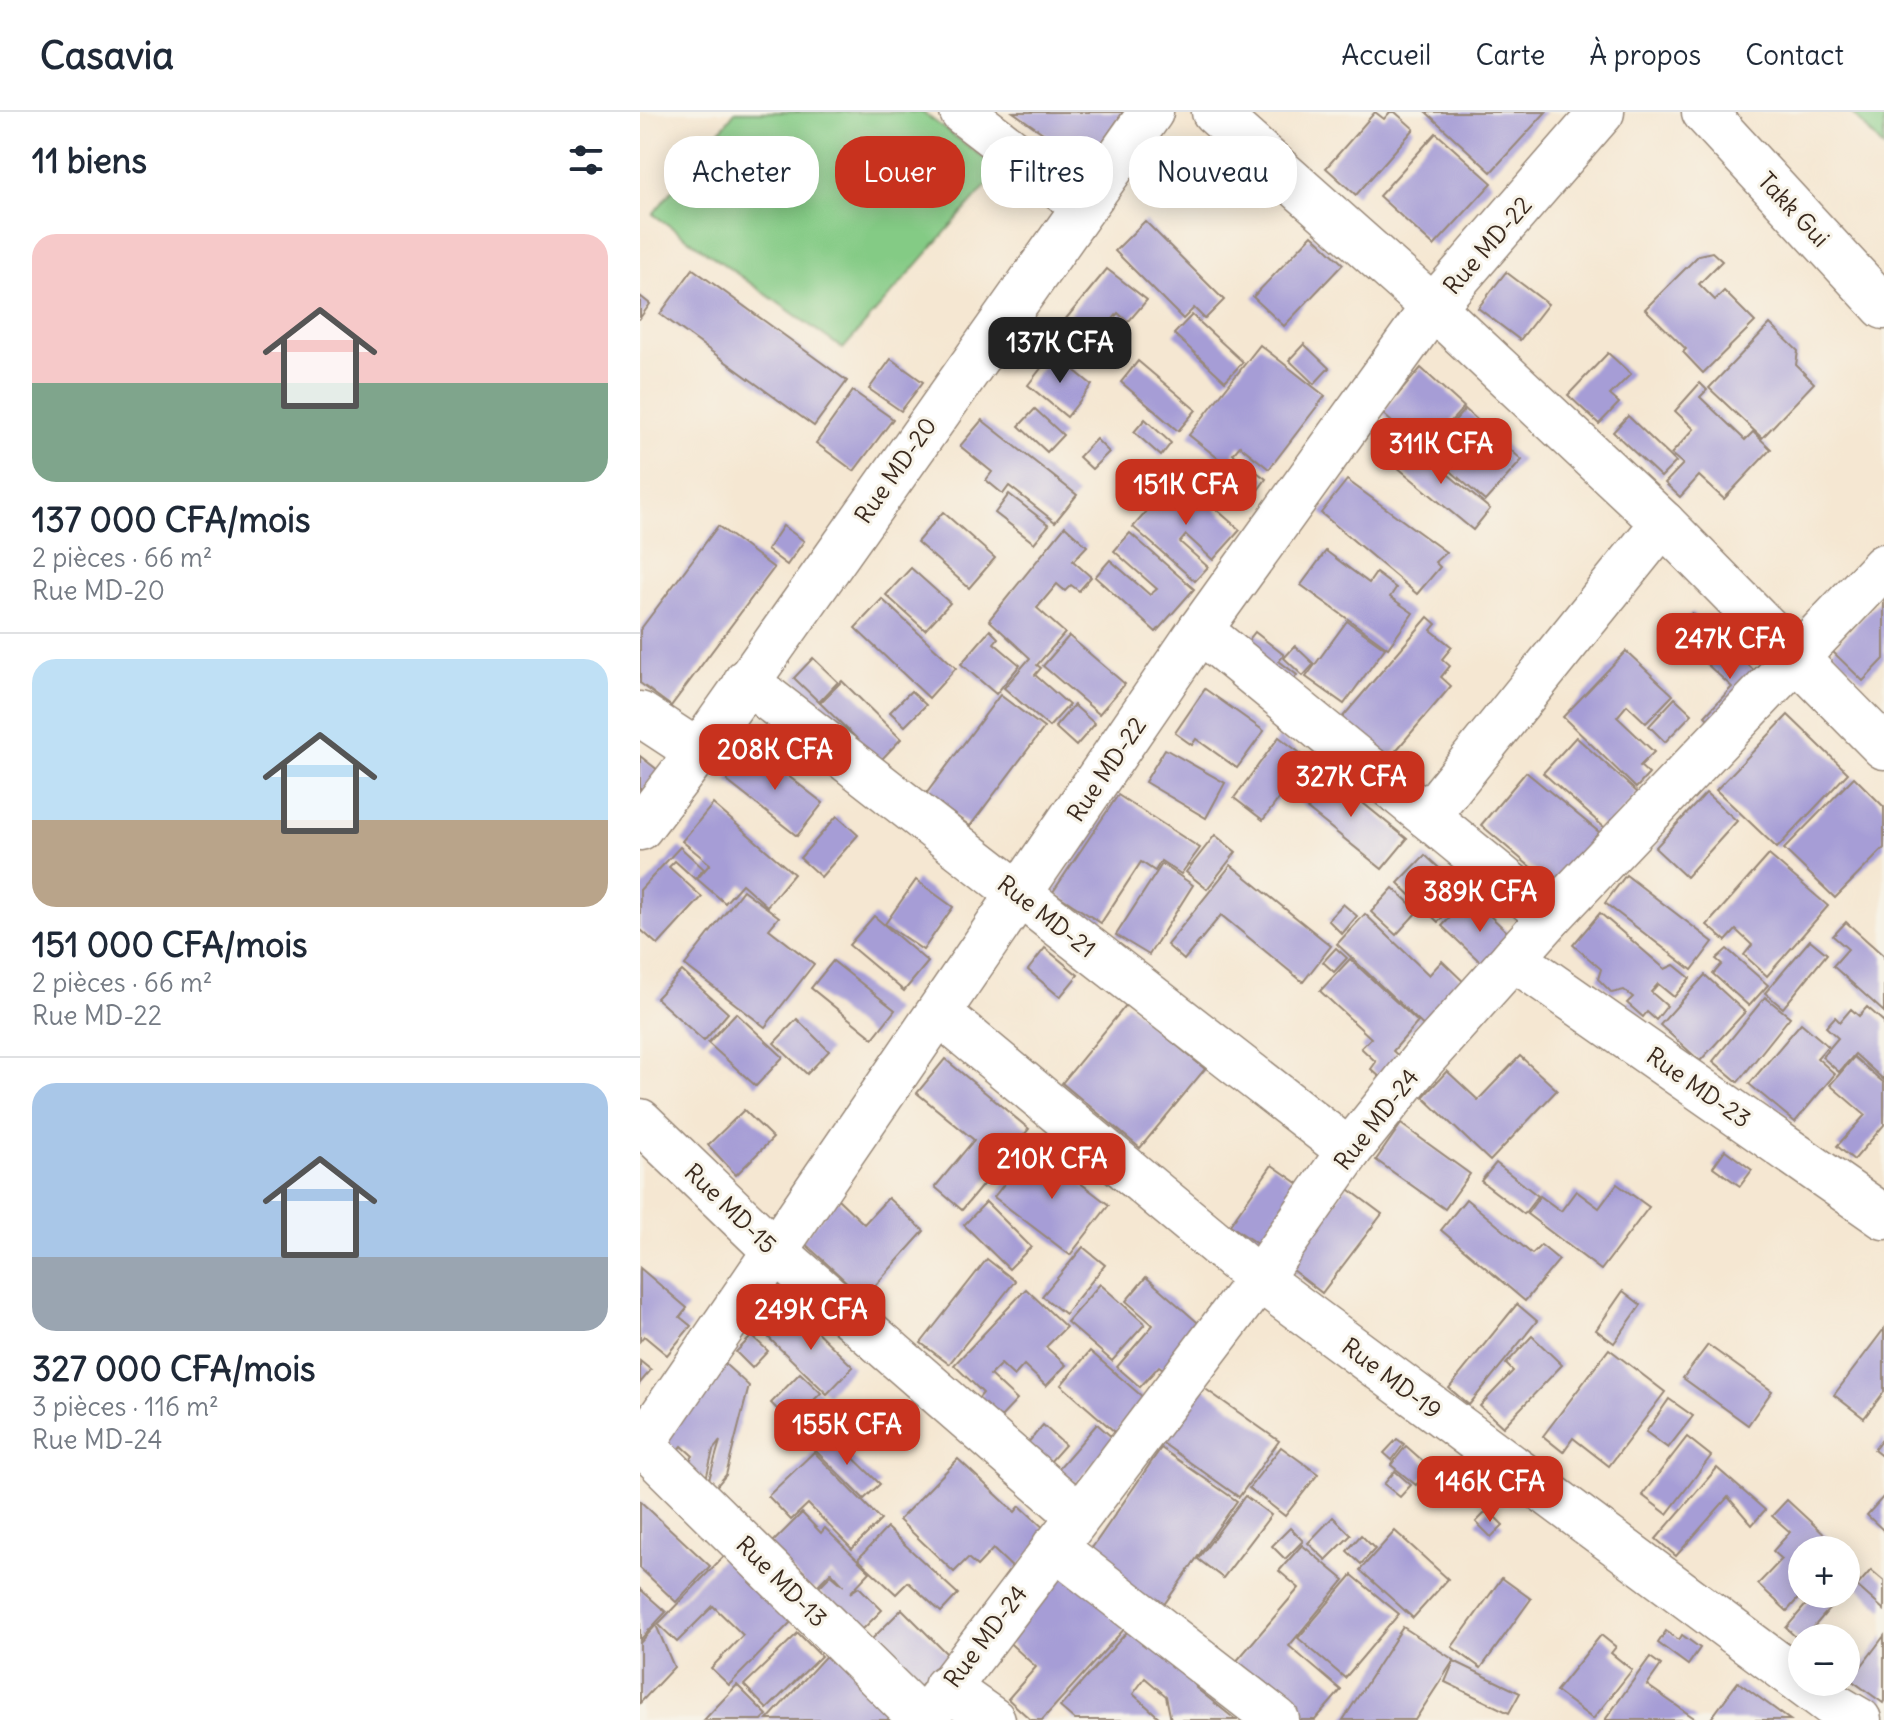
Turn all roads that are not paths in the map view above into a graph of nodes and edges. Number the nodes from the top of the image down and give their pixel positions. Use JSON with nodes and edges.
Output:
{"nodes":[{"id":1,"x":962,"y":112,"type":"edge"},
{"id":2,"x":1151,"y":112,"type":"edge"},
{"id":3,"x":1214,"y":112,"type":"edge"},
{"id":4,"x":1602,"y":112,"type":"edge"},
{"id":5,"x":1704,"y":112,"type":"edge"},
{"id":6,"x":993,"y":136,"type":"edge"},
{"id":7,"x":1113,"y":164,"type":"edge"},
{"id":8,"x":1081,"y":208,"type":"edge"},
{"id":9,"x":1433,"y":307,"type":"junction"},
{"id":10,"x":1884,"y":307,"type":"edge"},
{"id":11,"x":1663,"y":523,"type":"junction"},
{"id":12,"x":1884,"y":566,"type":"edge"},
{"id":13,"x":1200,"y":630,"type":"junction"},
{"id":14,"x":1796,"y":656,"type":"junction"},
{"id":15,"x":746,"y":681,"type":"junction"},
{"id":16,"x":640,"y":714,"type":"edge"},
{"id":17,"x":1884,"y":747,"type":"edge"},
{"id":18,"x":698,"y":752,"type":"junction"},
{"id":19,"x":1427,"y":816,"type":"junction"},
{"id":20,"x":640,"y":828,"type":"edge"},
{"id":21,"x":1020,"y":895,"type":"junction"},
{"id":22,"x":1550,"y":917,"type":"junction"},
{"id":23,"x":1513,"y":958,"type":"junction"},
{"id":24,"x":940,"y":1014,"type":"junction"},
{"id":25,"x":640,"y":1121,"type":"edge"},
{"id":26,"x":1349,"y":1151,"type":"junction"},
{"id":27,"x":1884,"y":1217,"type":"edge"},
{"id":28,"x":774,"y":1250,"type":"junction"},
{"id":29,"x":1259,"y":1279,"type":"junction"},
{"id":30,"x":641,"y":1445,"type":"edge"},
{"id":31,"x":1065,"y":1530,"type":"junction"},
{"id":32,"x":932,"y":1708,"type":"edge"},
{"id":33,"x":993,"y":1720,"type":"edge"},
{"id":34,"x":1277,"y":1720,"type":"edge"},
{"id":35,"x":1859,"y":1720,"type":"edge"}],
"edges":[{"from":1,"to":6,"type":"street"},
{"from":2,"to":7,"type":"street","name":"Rue MD-20"},
{"from":3,"to":9,"type":"street"},
{"from":4,"to":9,"type":"street","name":"Rue MD-22"},
{"from":5,"to":10,"type":"street","name":"Takk Gui"},
{"from":8,"to":15,"type":"street","name":"Rue MD-20"},
{"from":9,"to":11,"type":"street"},
{"from":9,"to":13,"type":"street","name":"Rue MD-22"},
{"from":11,"to":14,"type":"street"},
{"from":11,"to":19,"type":"street"},
{"from":12,"to":14,"type":"street","name":"Rue MD-24"},
{"from":13,"to":19,"type":"street"},
{"from":13,"to":21,"type":"street","name":"Rue MD-22"},
{"from":14,"to":17,"type":"street"},
{"from":14,"to":22,"type":"street","name":"Rue MD-24"},
{"from":15,"to":18,"type":"street","name":"Rue MD-20"},
{"from":15,"to":21,"type":"street","name":"Rue MD-21"},
{"from":16,"to":18,"type":"street"},
{"from":18,"to":20,"type":"street","name":"Rue MD-20"},
{"from":19,"to":22,"type":"street"},
{"from":21,"to":24,"type":"street","name":"Rue MD-22"},
{"from":21,"to":26,"type":"street","name":"Rue MD-21"},
{"from":22,"to":23,"type":"street","name":"Rue MD-24"},
{"from":23,"to":26,"type":"street","name":"Rue MD-24"},
{"from":23,"to":27,"type":"street","name":"Rue MD-23"},
{"from":24,"to":28,"type":"street","name":"Rue MD-22"},
{"from":24,"to":29,"type":"street","name":"Rue MD-19"},
{"from":25,"to":28,"type":"street","name":"Rue MD-15"},
{"from":26,"to":29,"type":"street","name":"Rue MD-24"},
{"from":28,"to":30,"type":"street","name":"Rue MD-22"},
{"from":28,"to":31,"type":"street","name":"Rue MD-15"},
{"from":29,"to":31,"type":"street","name":"Rue MD-24"},
{"from":29,"to":35,"type":"street","name":"Rue MD-19"},
{"from":30,"to":32,"type":"street","name":"Rue MD-13"},
{"from":31,"to":32,"type":"street","name":"Rue MD-24"},
{"from":31,"to":34,"type":"street","name":"Rue MD-15"},
{"from":32,"to":33,"type":"street","name":"Rue MD-13"}]}
